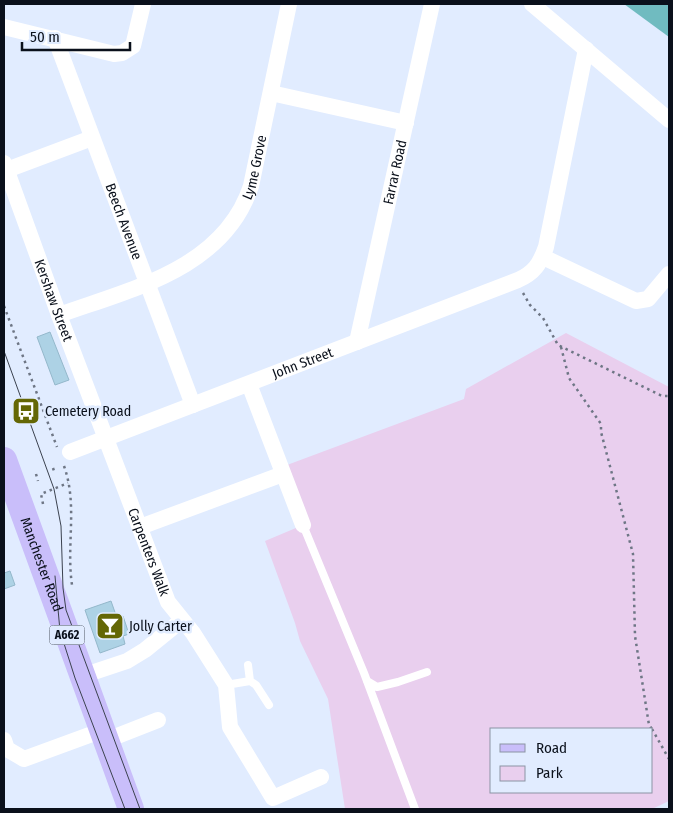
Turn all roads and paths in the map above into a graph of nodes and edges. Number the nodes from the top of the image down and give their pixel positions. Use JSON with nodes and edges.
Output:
{"nodes":[{"id":1,"x":143,"y":4,"type":"edge"},
{"id":2,"x":289,"y":4,"type":"edge"},
{"id":3,"x":432,"y":4,"type":"edge"},
{"id":4,"x":532,"y":4,"type":"edge"},
{"id":5,"x":4,"y":27,"type":"edge"},
{"id":6,"x":55,"y":38,"type":"junction"},
{"id":7,"x":586,"y":50,"type":"junction"},
{"id":8,"x":271,"y":93,"type":"junction"},
{"id":9,"x":669,"y":120,"type":"edge"},
{"id":10,"x":406,"y":123,"type":"junction"},
{"id":11,"x":92,"y":138,"type":"junction"},
{"id":12,"x":5,"y":168,"type":"edge"},
{"id":13,"x":542,"y":257,"type":"junction"},
{"id":14,"x":669,"y":274,"type":"edge"},
{"id":15,"x":518,"y":280,"type":"junction"},
{"id":16,"x":147,"y":283,"type":"junction"},
{"id":17,"x":4,"y":306,"type":"edge"},
{"id":18,"x":59,"y":315,"type":"junction"},
{"id":19,"x":357,"y":342,"type":"junction"},
{"id":20,"x":561,"y":347,"type":"junction"},
{"id":21,"x":250,"y":384,"type":"junction"},
{"id":22,"x":669,"y":396,"type":"edge"},
{"id":23,"x":193,"y":405,"type":"junction"},
{"id":24,"x":106,"y":438,"type":"junction"},
{"id":25,"x":64,"y":455,"type":"junction"},
{"id":26,"x":4,"y":460,"type":"edge"},
{"id":27,"x":53,"y":468,"type":"dead end"},
{"id":28,"x":36,"y":474,"type":"dead end"},
{"id":29,"x":55,"y":474,"type":"dead end"},
{"id":30,"x":283,"y":474,"type":"junction"},
{"id":31,"x":38,"y":481,"type":"dead end"},
{"id":32,"x":68,"y":483,"type":"junction"},
{"id":33,"x":42,"y":494,"type":"dead end"},
{"id":34,"x":303,"y":525,"type":"joint"},
{"id":35,"x":140,"y":527,"type":"junction"},
{"id":36,"x":72,"y":586,"type":"dead end"},
{"id":37,"x":182,"y":620,"type":"junction"},
{"id":38,"x":248,"y":666,"type":"dead end"},
{"id":39,"x":427,"y":672,"type":"dead end"},
{"id":40,"x":82,"y":676,"type":"junction"},
{"id":41,"x":250,"y":681,"type":"junction"},
{"id":42,"x":367,"y":681,"type":"junction"},
{"id":43,"x":226,"y":685,"type":"junction"},
{"id":44,"x":269,"y":705,"type":"dead end"},
{"id":45,"x":158,"y":720,"type":"dead end"},
{"id":46,"x":651,"y":728,"type":"edge"},
{"id":47,"x":653,"y":731,"type":"edge"},
{"id":48,"x":105,"y":735,"type":"junction"},
{"id":49,"x":4,"y":740,"type":"edge"},
{"id":50,"x":669,"y":759,"type":"edge"},
{"id":51,"x":321,"y":777,"type":"dead end"},
{"id":52,"x":131,"y":809,"type":"edge"},
{"id":53,"x":415,"y":809,"type":"edge"}],
"edges":[{"from":1,"to":6,"type":"street"},
{"from":2,"to":8,"type":"street","name":"Lyme Grove"},
{"from":3,"to":10,"type":"street","name":"Farrar Road"},
{"from":4,"to":7,"type":"street"},
{"from":5,"to":6,"type":"street"},
{"from":6,"to":11,"type":"street","name":"Beech Avenue"},
{"from":7,"to":9,"type":"street"},
{"from":7,"to":13,"type":"street"},
{"from":8,"to":10,"type":"street"},
{"from":8,"to":16,"type":"street","name":"Lyme Grove"},
{"from":10,"to":19,"type":"street","name":"Farrar Road"},
{"from":11,"to":12,"type":"street"},
{"from":11,"to":16,"type":"street","name":"Beech Avenue"},
{"from":12,"to":18,"type":"street","name":"Kershaw Street"},
{"from":13,"to":14,"type":"street"},
{"from":13,"to":15,"type":"street","name":"John Street"},
{"from":15,"to":19,"type":"street","name":"John Street"},
{"from":15,"to":20,"type":"path"},
{"from":16,"to":18,"type":"street","name":"Lyme Grove"},
{"from":16,"to":23,"type":"street","name":"Beech Avenue"},
{"from":17,"to":25,"type":"path"},
{"from":18,"to":24,"type":"street","name":"Kershaw Street"},
{"from":19,"to":21,"type":"street","name":"John Street"},
{"from":20,"to":22,"type":"path"},
{"from":20,"to":46,"type":"path"},
{"from":21,"to":23,"type":"street","name":"John Street"},
{"from":21,"to":30,"type":"street"},
{"from":23,"to":24,"type":"street","name":"John Street"},
{"from":24,"to":25,"type":"street","name":"John Street"},
{"from":24,"to":35,"type":"street","name":"Carpenters Walk"},
{"from":25,"to":32,"type":"path"},
{"from":26,"to":40,"type":"main road","name":"Manchester Road","number":"A662"},
{"from":27,"to":29,"type":"path"},
{"from":28,"to":31,"type":"path"},
{"from":30,"to":34,"type":"street"},
{"from":30,"to":35,"type":"street"},
{"from":32,"to":33,"type":"path"},
{"from":32,"to":36,"type":"path"},
{"from":34,"to":42,"type":"lane"},
{"from":35,"to":37,"type":"street","name":"Carpenters Walk"},
{"from":37,"to":40,"type":"street"},
{"from":37,"to":43,"type":"street","name":"Carpenters Walk"},
{"from":38,"to":41,"type":"lane"},
{"from":39,"to":42,"type":"lane"},
{"from":40,"to":48,"type":"main road","name":"Manchester Road","number":"A662"},
{"from":41,"to":43,"type":"lane"},
{"from":41,"to":44,"type":"lane"},
{"from":42,"to":53,"type":"lane"},
{"from":43,"to":51,"type":"street","name":"Carpenters Walk"},
{"from":45,"to":48,"type":"street"},
{"from":47,"to":50,"type":"path"},
{"from":48,"to":49,"type":"street"},
{"from":48,"to":52,"type":"main road","name":"Manchester Road","number":"A662"}]}
